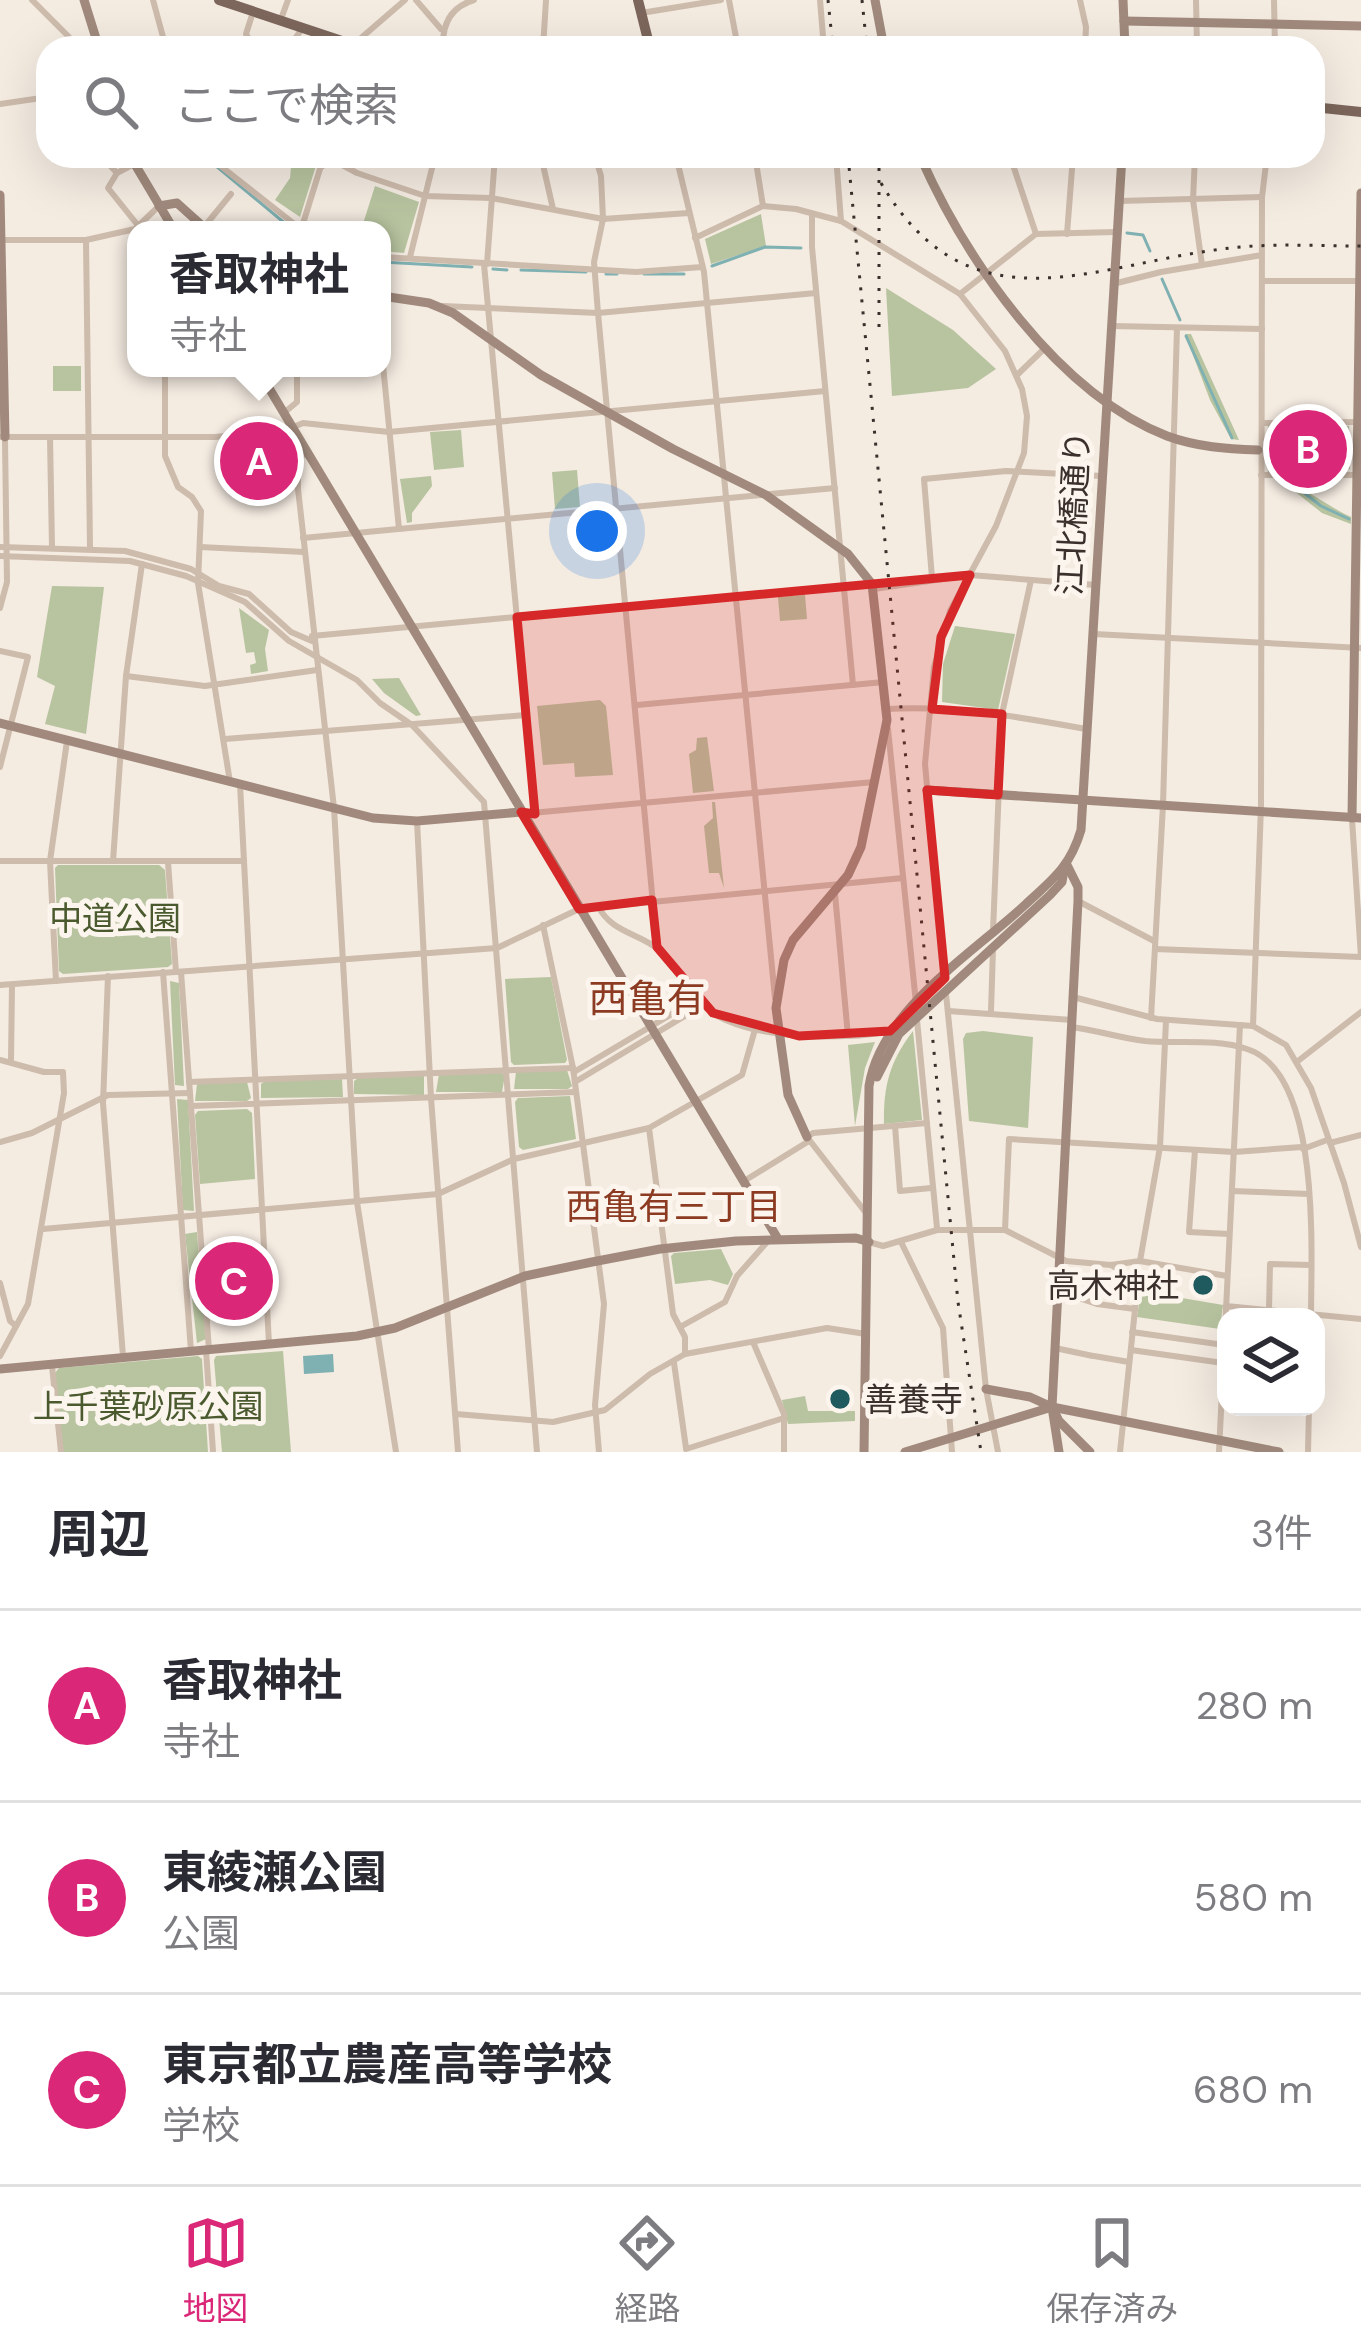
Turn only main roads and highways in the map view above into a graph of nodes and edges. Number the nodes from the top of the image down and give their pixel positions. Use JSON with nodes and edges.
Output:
{"nodes":[{"id":1,"x":218,"y":0,"type":"edge"},
{"id":2,"x":640,"y":6,"type":"edge"},
{"id":3,"x":324,"y":36,"type":"edge"},
{"id":4,"x":647,"y":36,"type":"edge"},
{"id":5,"x":1325,"y":108,"type":"edge"},
{"id":6,"x":1361,"y":112,"type":"edge"}],
"edges":[{"from":1,"to":3,"type":"main road"},
{"from":2,"to":4,"type":"main road"},
{"from":5,"to":6,"type":"main road"}]}
